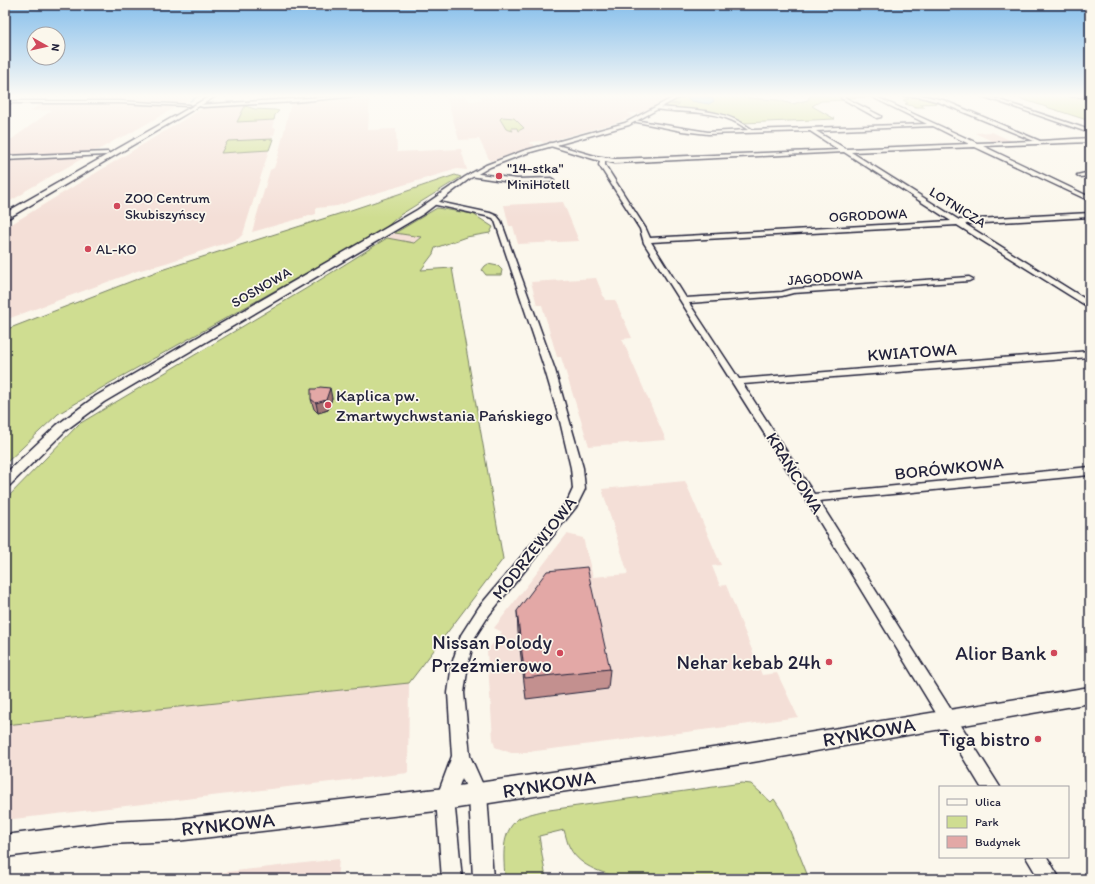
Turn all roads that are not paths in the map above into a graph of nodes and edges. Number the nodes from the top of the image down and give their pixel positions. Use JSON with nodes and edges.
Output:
{"nodes":[{"id":1,"x":135,"y":136,"type":"edge"},
{"id":2,"x":147,"y":136,"type":"edge"},
{"id":3,"x":581,"y":136,"type":"edge"},
{"id":4,"x":822,"y":136,"type":"edge"},
{"id":5,"x":958,"y":136,"type":"edge"},
{"id":6,"x":1027,"y":136,"type":"edge"},
{"id":7,"x":1090,"y":140,"type":"edge"},
{"id":8,"x":1041,"y":142,"type":"junction"},
{"id":9,"x":550,"y":145,"type":"junction"},
{"id":10,"x":977,"y":145,"type":"junction"},
{"id":11,"x":845,"y":151,"type":"junction"},
{"id":12,"x":106,"y":153,"type":"junction"},
{"id":13,"x":5,"y":158,"type":"edge"},
{"id":14,"x":603,"y":160,"type":"junction"},
{"id":15,"x":1080,"y":174,"type":"dead end"},
{"id":16,"x":1090,"y":174,"type":"edge"},
{"id":17,"x":472,"y":175,"type":"junction"},
{"id":18,"x":551,"y":180,"type":"dead end"},
{"id":19,"x":1090,"y":199,"type":"edge"},
{"id":20,"x":434,"y":203,"type":"junction"},
{"id":21,"x":5,"y":211,"type":"edge"},
{"id":22,"x":1090,"y":215,"type":"edge"},
{"id":23,"x":5,"y":217,"type":"edge"},
{"id":24,"x":959,"y":222,"type":"junction"},
{"id":25,"x":648,"y":240,"type":"junction"},
{"id":26,"x":969,"y":279,"type":"dead end"},
{"id":27,"x":684,"y":301,"type":"junction"},
{"id":28,"x":1090,"y":306,"type":"edge"},
{"id":29,"x":1090,"y":354,"type":"edge"},
{"id":30,"x":737,"y":382,"type":"junction"},
{"id":31,"x":1090,"y":471,"type":"edge"},
{"id":32,"x":5,"y":482,"type":"edge"},
{"id":33,"x":811,"y":498,"type":"junction"},
{"id":34,"x":1090,"y":695,"type":"edge"},
{"id":35,"x":949,"y":719,"type":"junction"},
{"id":36,"x":461,"y":756,"type":"junction"},
{"id":37,"x":991,"y":786,"type":"edge"},
{"id":38,"x":478,"y":794,"type":"junction"},
{"id":39,"x":445,"y":799,"type":"junction"},
{"id":40,"x":5,"y":846,"type":"edge"},
{"id":41,"x":1037,"y":858,"type":"edge"},
{"id":42,"x":452,"y":879,"type":"edge"},
{"id":43,"x":484,"y":879,"type":"edge"},
{"id":44,"x":1050,"y":879,"type":"edge"}],
"edges":[{"from":1,"to":12,"type":"main road"},
{"from":2,"to":23,"type":"main road"},
{"from":3,"to":9,"type":"street","name":"SOSNOWA"},
{"from":4,"to":11,"type":"street","name":"LOTNICZA"},
{"from":5,"to":10,"type":"street"},
{"from":6,"to":8,"type":"street"},
{"from":7,"to":8,"type":"street"},
{"from":8,"to":10,"type":"street"},
{"from":9,"to":14,"type":"street"},
{"from":9,"to":17,"type":"street","name":"SOSNOWA"},
{"from":10,"to":11,"type":"street"},
{"from":10,"to":19,"type":"street"},
{"from":11,"to":14,"type":"street"},
{"from":11,"to":24,"type":"street","name":"LOTNICZA"},
{"from":12,"to":13,"type":"street"},
{"from":12,"to":21,"type":"main road"},
{"from":14,"to":25,"type":"street","name":"KRAŃCOWA"},
{"from":15,"to":16,"type":"street"},
{"from":17,"to":18,"type":"street"},
{"from":17,"to":20,"type":"street","name":"SOSNOWA"},
{"from":20,"to":32,"type":"street","name":"SOSNOWA"},
{"from":20,"to":36,"type":"street","name":"MODRZEWIOWA"},
{"from":22,"to":24,"type":"street","name":"OGRODOWA"},
{"from":24,"to":25,"type":"street","name":"OGRODOWA"},
{"from":24,"to":28,"type":"street","name":"LOTNICZA"},
{"from":25,"to":27,"type":"street","name":"KRAŃCOWA"},
{"from":26,"to":27,"type":"street","name":"JAGODOWA"},
{"from":27,"to":30,"type":"street","name":"KRAŃCOWA"},
{"from":29,"to":30,"type":"street","name":"KWIATOWA"},
{"from":30,"to":33,"type":"street","name":"KRAŃCOWA"},
{"from":31,"to":33,"type":"street","name":"BORÓWKOWA"},
{"from":33,"to":35,"type":"street","name":"KRAŃCOWA"},
{"from":34,"to":35,"type":"street","name":"RYNKOWA"},
{"from":35,"to":37,"type":"street","name":"KRAŃCOWA"},
{"from":35,"to":38,"type":"street","name":"RYNKOWA"},
{"from":36,"to":38,"type":"street","name":"MODRZEWIOWA"},
{"from":36,"to":39,"type":"street","name":"MODRZEWIOWA"},
{"from":38,"to":39,"type":"street","name":"RYNKOWA"},
{"from":38,"to":43,"type":"street"},
{"from":39,"to":40,"type":"street","name":"RYNKOWA"},
{"from":39,"to":42,"type":"street"},
{"from":41,"to":44,"type":"street"}]}
